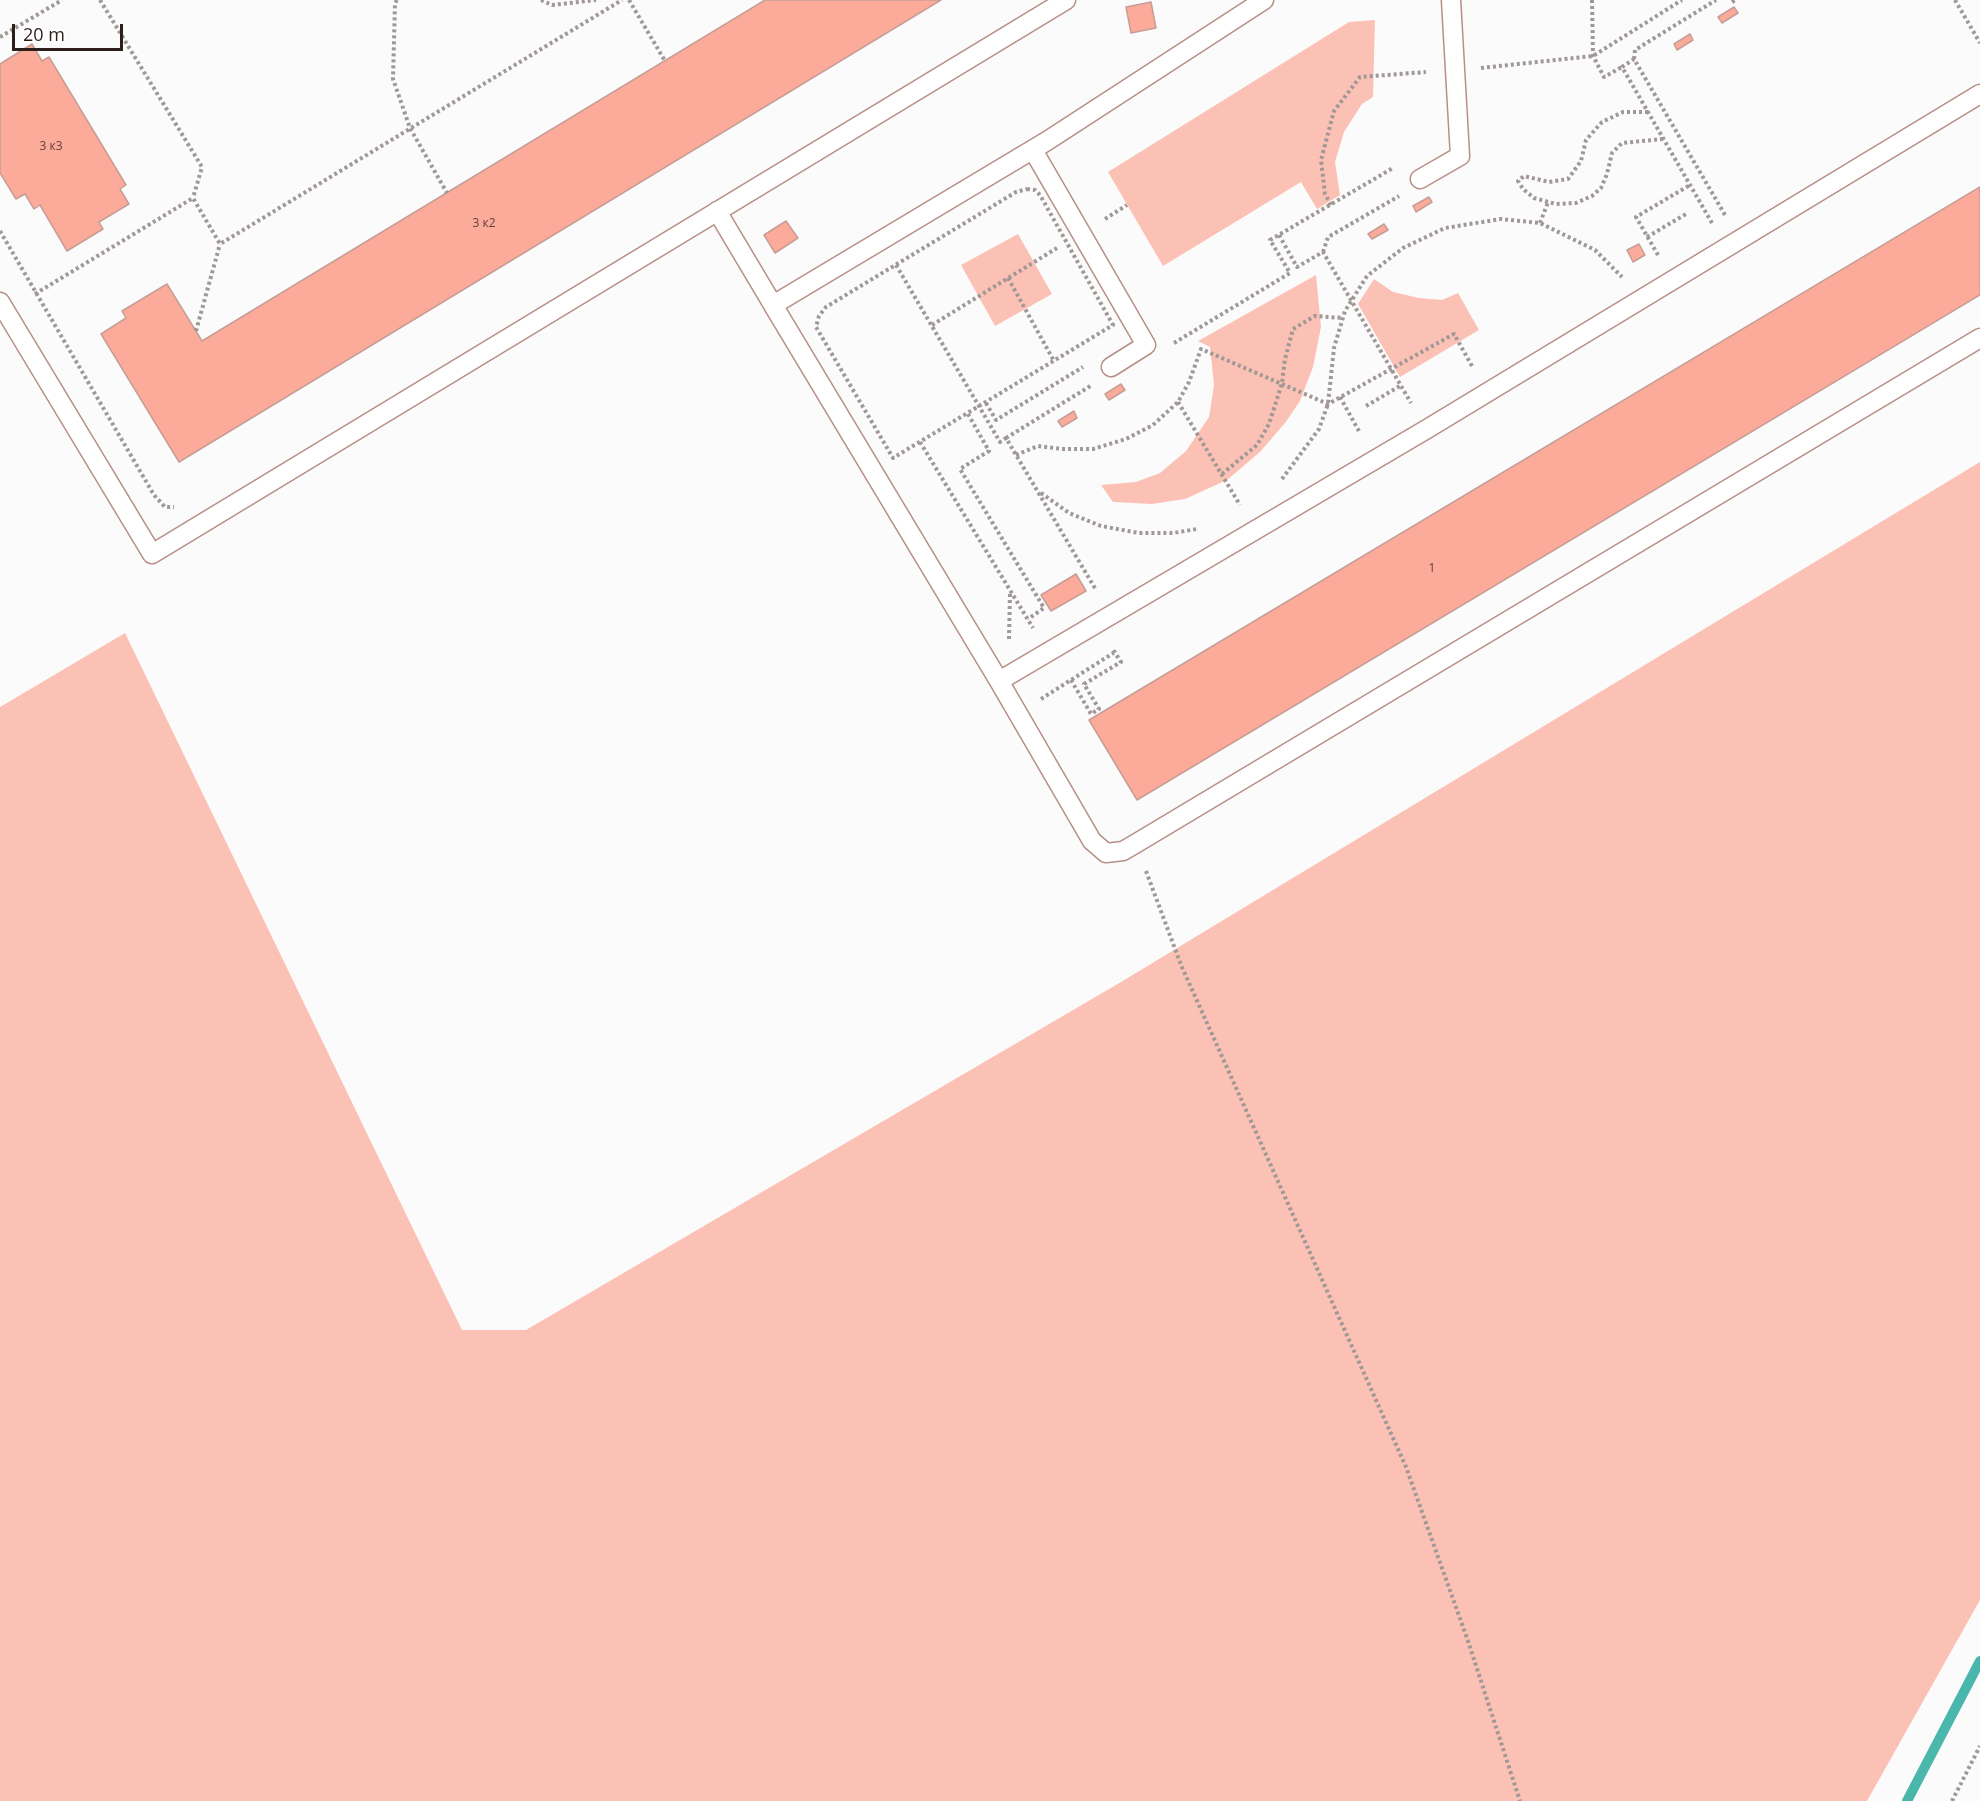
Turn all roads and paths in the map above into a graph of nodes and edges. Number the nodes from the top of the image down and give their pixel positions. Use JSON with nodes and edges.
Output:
{"nodes":[{"id":1,"x":62,"y":0,"type":"edge"},
{"id":2,"x":100,"y":0,"type":"edge"},
{"id":3,"x":397,"y":0,"type":"edge"},
{"id":4,"x":541,"y":0,"type":"edge"},
{"id":5,"x":596,"y":0,"type":"edge"},
{"id":6,"x":622,"y":0,"type":"edge"},
{"id":7,"x":629,"y":0,"type":"edge"},
{"id":8,"x":1066,"y":0,"type":"edge"},
{"id":9,"x":1264,"y":0,"type":"edge"},
{"id":10,"x":1451,"y":0,"type":"edge"},
{"id":11,"x":1592,"y":0,"type":"edge"},
{"id":12,"x":1716,"y":0,"type":"edge"},
{"id":13,"x":1955,"y":0,"type":"edge"},
{"id":14,"x":0,"y":37,"type":"edge"},
{"id":15,"x":1980,"y":43,"type":"edge"},
{"id":16,"x":1634,"y":59,"type":"junction"},
{"id":17,"x":665,"y":61,"type":"dead end"},
{"id":18,"x":1622,"y":67,"type":"junction"},
{"id":19,"x":1980,"y":94,"type":"edge"},
{"id":20,"x":1648,"y":112,"type":"junction"},
{"id":21,"x":410,"y":128,"type":"junction"},
{"id":22,"x":1664,"y":139,"type":"junction"},
{"id":23,"x":1033,"y":150,"type":"junction"},
{"id":24,"x":1398,"y":166,"type":"dead end"},
{"id":25,"x":1420,"y":179,"type":"dead end"},
{"id":26,"x":1690,"y":185,"type":"junction"},
{"id":27,"x":447,"y":192,"type":"dead end"},
{"id":28,"x":193,"y":198,"type":"junction"},
{"id":29,"x":1394,"y":198,"type":"dead end"},
{"id":30,"x":1548,"y":202,"type":"junction"},
{"id":31,"x":1127,"y":205,"type":"dead end"},
{"id":32,"x":717,"y":211,"type":"junction"},
{"id":33,"x":1686,"y":214,"type":"dead end"},
{"id":34,"x":1725,"y":215,"type":"dead end"},
{"id":35,"x":1540,"y":223,"type":"junction"},
{"id":36,"x":1712,"y":223,"type":"dead end"},
{"id":37,"x":0,"y":231,"type":"edge"},
{"id":38,"x":1279,"y":235,"type":"junction"},
{"id":39,"x":1647,"y":237,"type":"junction"},
{"id":40,"x":1074,"y":238,"type":"junction"},
{"id":41,"x":220,"y":244,"type":"junction"},
{"id":42,"x":1323,"y":252,"type":"junction"},
{"id":43,"x":1658,"y":255,"type":"dead end"},
{"id":44,"x":895,"y":265,"type":"junction"},
{"id":45,"x":1622,"y":277,"type":"dead end"},
{"id":46,"x":1008,"y":278,"type":"junction"},
{"id":47,"x":36,"y":293,"type":"junction"},
{"id":48,"x":1351,"y":301,"type":"junction"},
{"id":49,"x":773,"y":305,"type":"junction"},
{"id":50,"x":3,"y":307,"type":"edge"},
{"id":51,"x":1343,"y":318,"type":"junction"},
{"id":52,"x":932,"y":325,"type":"junction"},
{"id":53,"x":196,"y":331,"type":"dead end"},
{"id":54,"x":1100,"y":332,"type":"junction"},
{"id":55,"x":1980,"y":338,"type":"edge"},
{"id":56,"x":1106,"y":341,"type":"dead end"},
{"id":57,"x":1164,"y":349,"type":"dead end"},
{"id":58,"x":1054,"y":361,"type":"junction"},
{"id":59,"x":1092,"y":362,"type":"dead end"},
{"id":60,"x":1472,"y":366,"type":"dead end"},
{"id":61,"x":1111,"y":368,"type":"dead end"},
{"id":62,"x":1391,"y":369,"type":"junction"},
{"id":63,"x":1282,"y":383,"type":"junction"},
{"id":64,"x":1401,"y":386,"type":"junction"},
{"id":65,"x":1085,"y":389,"type":"dead end"},
{"id":66,"x":1340,"y":397,"type":"junction"},
{"id":67,"x":1178,"y":402,"type":"junction"},
{"id":68,"x":986,"y":403,"type":"junction"},
{"id":69,"x":1411,"y":403,"type":"dead end"},
{"id":70,"x":1328,"y":404,"type":"junction"},
{"id":71,"x":1366,"y":406,"type":"dead end"},
{"id":72,"x":980,"y":407,"type":"junction"},
{"id":73,"x":968,"y":414,"type":"junction"},
{"id":74,"x":1360,"y":433,"type":"dead end"},
{"id":75,"x":1006,"y":438,"type":"junction"},
{"id":76,"x":920,"y":442,"type":"junction"},
{"id":77,"x":1017,"y":455,"type":"junction"},
{"id":78,"x":1222,"y":474,"type":"junction"},
{"id":79,"x":1282,"y":479,"type":"dead end"},
{"id":80,"x":1038,"y":491,"type":"junction"},
{"id":81,"x":1240,"y":505,"type":"dead end"},
{"id":82,"x":177,"y":506,"type":"dead end"},
{"id":83,"x":1198,"y":529,"type":"dead end"},
{"id":84,"x":1010,"y":590,"type":"junction"},
{"id":85,"x":1096,"y":590,"type":"dead end"},
{"id":86,"x":1028,"y":619,"type":"junction"},
{"id":87,"x":1025,"y":632,"type":"dead end"},
{"id":88,"x":1017,"y":638,"type":"dead end"},
{"id":89,"x":1115,"y":652,"type":"dead end"},
{"id":90,"x":1023,"y":668,"type":"junction"},
{"id":91,"x":999,"y":681,"type":"junction"},
{"id":92,"x":1041,"y":699,"type":"junction"},
{"id":93,"x":1047,"y":708,"type":"dead end"},
{"id":94,"x":1135,"y":844,"type":"junction"},
{"id":95,"x":1980,"y":1746,"type":"edge"},
{"id":96,"x":1520,"y":1801,"type":"edge"},
{"id":97,"x":1952,"y":1801,"type":"edge"}],
"edges":[{"from":1,"to":14,"type":"path"},
{"from":2,"to":28,"type":"path"},
{"from":3,"to":21,"type":"path"},
{"from":4,"to":5,"type":"path"},
{"from":6,"to":21,"type":"path"},
{"from":7,"to":17,"type":"path"},
{"from":8,"to":32,"type":"lane"},
{"from":9,"to":23,"type":"lane"},
{"from":10,"to":25,"type":"lane"},
{"from":11,"to":18,"type":"path"},
{"from":12,"to":16,"type":"path"},
{"from":13,"to":15,"type":"path"},
{"from":16,"to":18,"type":"path"},
{"from":16,"to":34,"type":"path"},
{"from":18,"to":20,"type":"path"},
{"from":19,"to":90,"type":"lane"},
{"from":20,"to":22,"type":"path"},
{"from":20,"to":30,"type":"path"},
{"from":21,"to":27,"type":"path"},
{"from":21,"to":41,"type":"path"},
{"from":22,"to":26,"type":"path"},
{"from":22,"to":30,"type":"path"},
{"from":23,"to":40,"type":"lane"},
{"from":23,"to":49,"type":"lane"},
{"from":24,"to":38,"type":"path"},
{"from":26,"to":36,"type":"path"},
{"from":26,"to":39,"type":"path"},
{"from":28,"to":41,"type":"path"},
{"from":28,"to":47,"type":"path"},
{"from":29,"to":42,"type":"path"},
{"from":30,"to":35,"type":"path"},
{"from":31,"to":40,"type":"path"},
{"from":32,"to":49,"type":"lane"},
{"from":32,"to":50,"type":"lane"},
{"from":33,"to":39,"type":"path"},
{"from":35,"to":45,"type":"path"},
{"from":35,"to":48,"type":"path"},
{"from":37,"to":47,"type":"path"},
{"from":38,"to":42,"type":"path"},
{"from":38,"to":57,"type":"path"},
{"from":39,"to":43,"type":"path"},
{"from":40,"to":44,"type":"path"},
{"from":40,"to":46,"type":"path"},
{"from":40,"to":54,"type":"path"},
{"from":40,"to":61,"type":"lane"},
{"from":41,"to":53,"type":"path"},
{"from":42,"to":48,"type":"path"},
{"from":44,"to":52,"type":"path"},
{"from":44,"to":76,"type":"path"},
{"from":46,"to":52,"type":"path"},
{"from":46,"to":58,"type":"path"},
{"from":47,"to":50,"type":"path"},
{"from":47,"to":82,"type":"path"},
{"from":48,"to":51,"type":"path"},
{"from":48,"to":62,"type":"path"},
{"from":49,"to":91,"type":"lane"},
{"from":51,"to":63,"type":"path"},
{"from":51,"to":70,"type":"path"},
{"from":52,"to":72,"type":"path"},
{"from":54,"to":56,"type":"path"},
{"from":54,"to":58,"type":"path"},
{"from":55,"to":94,"type":"lane"},
{"from":58,"to":68,"type":"path"},
{"from":59,"to":68,"type":"path"},
{"from":60,"to":62,"type":"path"},
{"from":62,"to":64,"type":"path"},
{"from":62,"to":66,"type":"path"},
{"from":63,"to":67,"type":"path"},
{"from":63,"to":70,"type":"path"},
{"from":63,"to":78,"type":"path"},
{"from":64,"to":69,"type":"path"},
{"from":64,"to":71,"type":"path"},
{"from":65,"to":75,"type":"path"},
{"from":66,"to":70,"type":"path"},
{"from":66,"to":74,"type":"path"},
{"from":67,"to":77,"type":"path"},
{"from":67,"to":78,"type":"path"},
{"from":68,"to":72,"type":"path"},
{"from":70,"to":79,"type":"path"},
{"from":72,"to":73,"type":"path"},
{"from":72,"to":75,"type":"path"},
{"from":73,"to":76,"type":"path"},
{"from":73,"to":86,"type":"path"},
{"from":75,"to":77,"type":"path"},
{"from":76,"to":84,"type":"path"},
{"from":77,"to":80,"type":"path"},
{"from":78,"to":81,"type":"path"},
{"from":80,"to":83,"type":"path"},
{"from":80,"to":85,"type":"path"},
{"from":84,"to":86,"type":"path"},
{"from":84,"to":88,"type":"path"},
{"from":86,"to":87,"type":"path"},
{"from":89,"to":92,"type":"path"},
{"from":90,"to":91,"type":"lane"},
{"from":90,"to":92,"type":"path"},
{"from":91,"to":94,"type":"lane"},
{"from":92,"to":93,"type":"path"},
{"from":94,"to":96,"type":"path"},
{"from":95,"to":97,"type":"path"}]}
